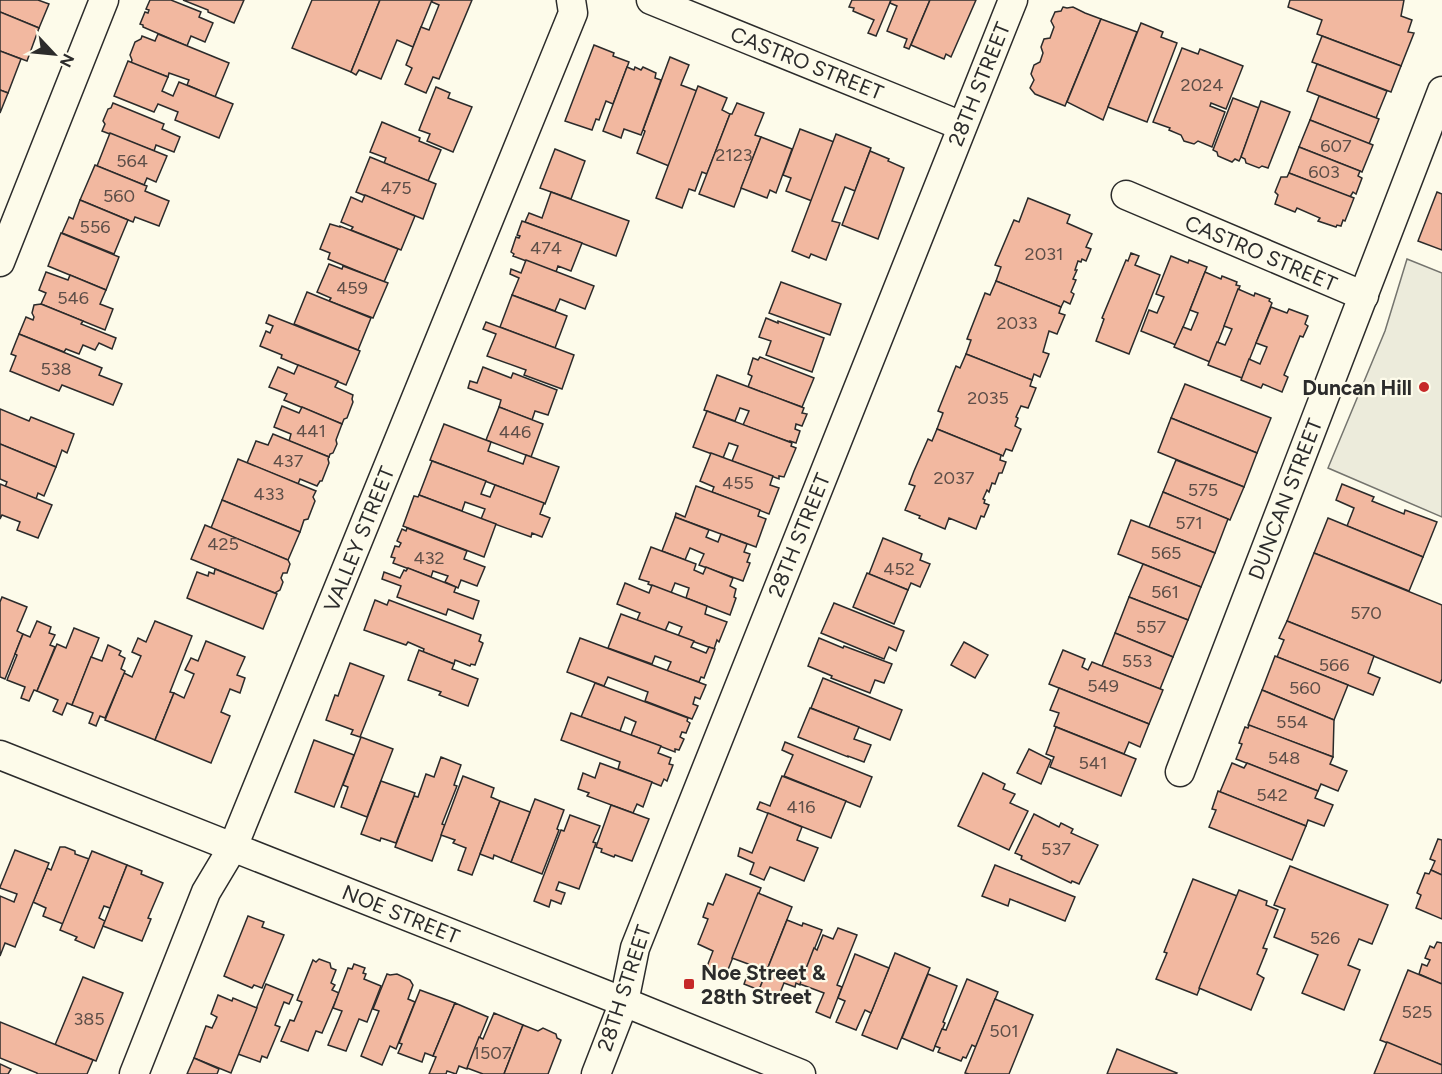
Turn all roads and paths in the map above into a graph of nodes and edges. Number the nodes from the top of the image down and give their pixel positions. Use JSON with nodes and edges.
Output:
{"nodes":[{"id":1,"x":104,"y":0,"type":"edge"},
{"id":2,"x":571,"y":0,"type":"edge"},
{"id":3,"x":651,"y":0,"type":"edge"},
{"id":4,"x":1013,"y":0,"type":"edge"},
{"id":5,"x":1442,"y":91,"type":"edge"},
{"id":6,"x":962,"y":126,"type":"junction"},
{"id":7,"x":1126,"y":195,"type":"dead end"},
{"id":8,"x":0,"y":262,"type":"edge"},
{"id":9,"x":1364,"y":296,"type":"junction"},
{"id":10,"x":0,"y":756,"type":"edge"},
{"id":11,"x":1180,"y":772,"type":"dead end"},
{"id":12,"x":233,"y":847,"type":"junction"},
{"id":13,"x":624,"y":1002,"type":"junction"},
{"id":14,"x":134,"y":1074,"type":"edge"},
{"id":15,"x":596,"y":1074,"type":"edge"},
{"id":16,"x":801,"y":1074,"type":"edge"}],
"edges":[{"from":1,"to":8,"type":"street"},
{"from":2,"to":12,"type":"street","name":"VALLEY STREET"},
{"from":3,"to":6,"type":"street","name":"CASTRO STREET"},
{"from":4,"to":6,"type":"street","name":"28TH STREET"},
{"from":5,"to":9,"type":"street","name":"DUNCAN STREET"},
{"from":6,"to":13,"type":"street","name":"28TH STREET"},
{"from":7,"to":9,"type":"street","name":"CASTRO STREET"},
{"from":9,"to":11,"type":"street","name":"DUNCAN STREET"},
{"from":10,"to":12,"type":"street","name":"NOE STREET"},
{"from":12,"to":13,"type":"street","name":"NOE STREET"},
{"from":12,"to":14,"type":"street","name":"VALLEY STREET"},
{"from":13,"to":15,"type":"street","name":"28TH STREET"},
{"from":13,"to":16,"type":"street","name":"NOE STREET"}]}
